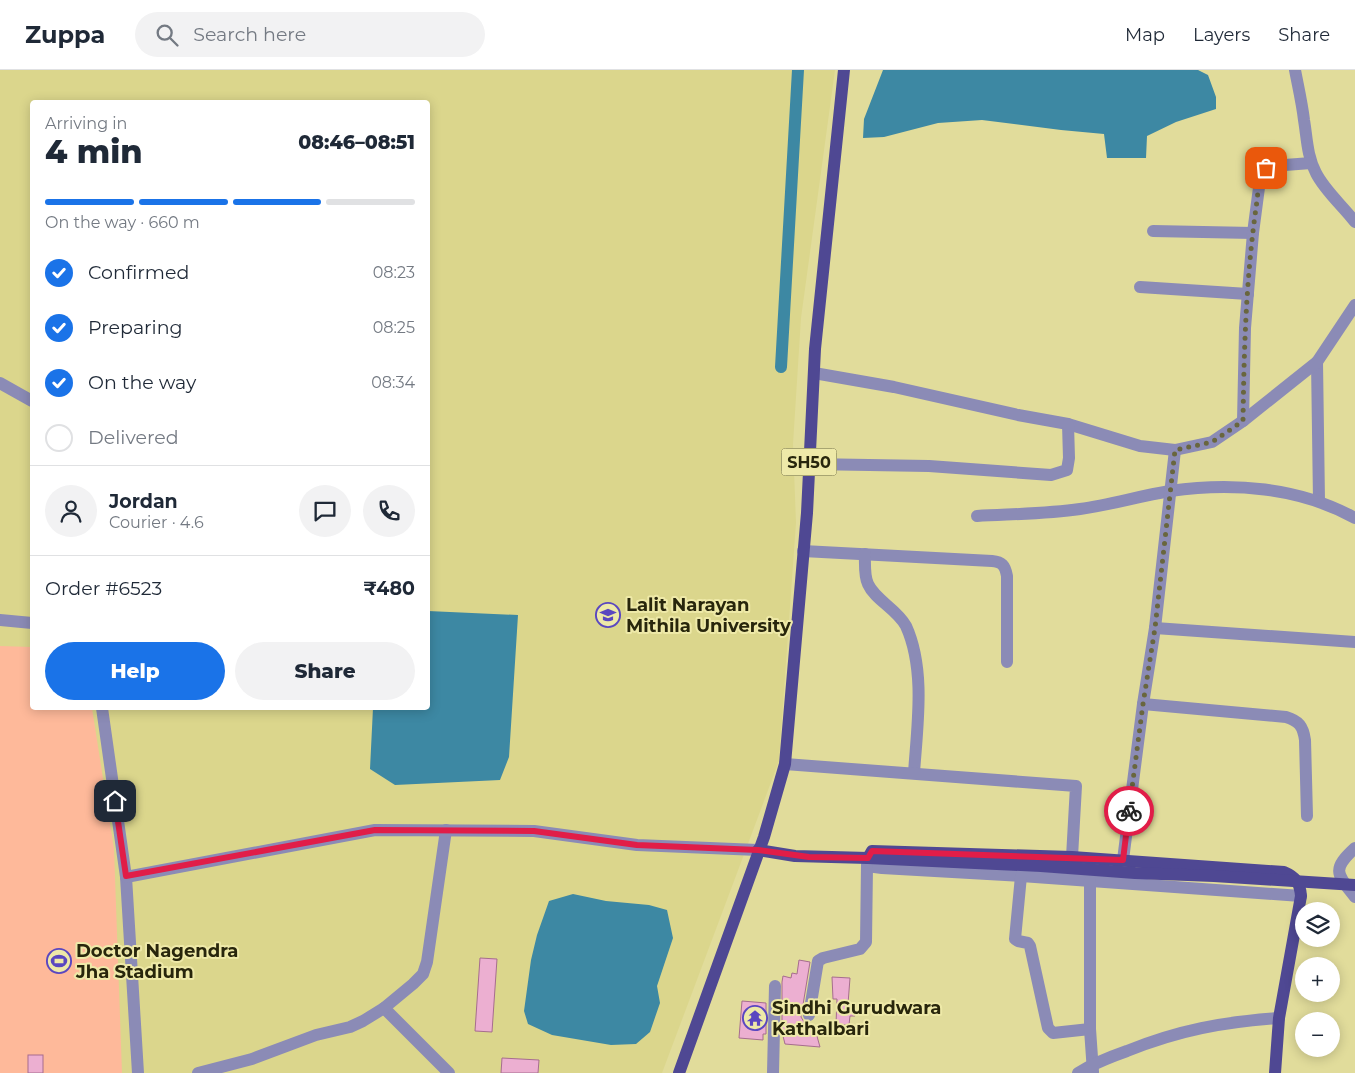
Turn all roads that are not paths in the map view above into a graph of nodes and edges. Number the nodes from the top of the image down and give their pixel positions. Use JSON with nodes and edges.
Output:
{"nodes":[{"id":1,"x":844,"y":70,"type":"edge"},
{"id":2,"x":1294,"y":70,"type":"edge"},
{"id":3,"x":1311,"y":163,"type":"junction"},
{"id":4,"x":1355,"y":222,"type":"edge"},
{"id":5,"x":1153,"y":231,"type":"dead end"},
{"id":6,"x":1253,"y":233,"type":"junction"},
{"id":7,"x":1140,"y":287,"type":"dead end"},
{"id":8,"x":1248,"y":294,"type":"junction"},
{"id":9,"x":1355,"y":305,"type":"edge"},
{"id":10,"x":1318,"y":362,"type":"junction"},
{"id":11,"x":814,"y":373,"type":"junction"},
{"id":12,"x":0,"y":383,"type":"edge"},
{"id":13,"x":30,"y":400,"type":"edge"},
{"id":14,"x":1243,"y":421,"type":"junction"},
{"id":15,"x":1068,"y":424,"type":"junction"},
{"id":16,"x":1175,"y":450,"type":"junction"},
{"id":17,"x":809,"y":464,"type":"junction"},
{"id":18,"x":1171,"y":491,"type":"junction"},
{"id":19,"x":1318,"y":501,"type":"junction"},
{"id":20,"x":977,"y":516,"type":"dead end"},
{"id":21,"x":1355,"y":518,"type":"edge"},
{"id":22,"x":803,"y":551,"type":"junction"},
{"id":23,"x":865,"y":554,"type":"junction"},
{"id":24,"x":0,"y":620,"type":"edge"},
{"id":25,"x":30,"y":623,"type":"edge"},
{"id":26,"x":1155,"y":628,"type":"junction"},
{"id":27,"x":1355,"y":642,"type":"edge"},
{"id":28,"x":1007,"y":662,"type":"dead end"},
{"id":29,"x":1143,"y":704,"type":"junction"},
{"id":30,"x":102,"y":710,"type":"edge"},
{"id":31,"x":785,"y":764,"type":"junction"},
{"id":32,"x":914,"y":774,"type":"junction"},
{"id":33,"x":1307,"y":816,"type":"dead end"},
{"id":34,"x":446,"y":830,"type":"junction"},
{"id":35,"x":1355,"y":848,"type":"edge"},
{"id":36,"x":758,"y":850,"type":"junction"},
{"id":37,"x":1072,"y":857,"type":"junction"},
{"id":38,"x":1123,"y":860,"type":"junction"},
{"id":39,"x":868,"y":862,"type":"junction"},
{"id":40,"x":126,"y":876,"type":"junction"},
{"id":41,"x":1021,"y":876,"type":"junction"},
{"id":42,"x":1090,"y":882,"type":"junction"},
{"id":43,"x":1355,"y":885,"type":"edge"},
{"id":44,"x":1301,"y":896,"type":"junction"},
{"id":45,"x":1355,"y":897,"type":"edge"},
{"id":46,"x":775,"y":986,"type":"dead end"},
{"id":47,"x":384,"y":1008,"type":"junction"},
{"id":48,"x":809,"y":1015,"type":"dead end"},
{"id":49,"x":1279,"y":1018,"type":"junction"},
{"id":50,"x":1090,"y":1029,"type":"junction"},
{"id":51,"x":1092,"y":1069,"type":"edge"},
{"id":52,"x":138,"y":1073,"type":"edge"},
{"id":53,"x":198,"y":1073,"type":"edge"},
{"id":54,"x":449,"y":1073,"type":"edge"},
{"id":55,"x":679,"y":1073,"type":"edge"},
{"id":56,"x":773,"y":1073,"type":"edge"},
{"id":57,"x":1078,"y":1073,"type":"edge"},
{"id":58,"x":1275,"y":1073,"type":"edge"}],
"edges":[{"from":1,"to":11,"type":"main road","number":"SH50"},
{"from":2,"to":3,"type":"street"},
{"from":3,"to":4,"type":"street"},
{"from":3,"to":6,"type":"street"},
{"from":5,"to":6,"type":"street"},
{"from":6,"to":8,"type":"street"},
{"from":7,"to":8,"type":"street"},
{"from":8,"to":14,"type":"street"},
{"from":9,"to":10,"type":"street"},
{"from":10,"to":14,"type":"street"},
{"from":10,"to":19,"type":"street"},
{"from":11,"to":15,"type":"street"},
{"from":11,"to":17,"type":"main road","number":"SH50"},
{"from":12,"to":13,"type":"street"},
{"from":14,"to":16,"type":"street"},
{"from":15,"to":16,"type":"street"},
{"from":15,"to":17,"type":"street"},
{"from":16,"to":18,"type":"street"},
{"from":17,"to":22,"type":"main road","number":"SH50"},
{"from":18,"to":19,"type":"street"},
{"from":18,"to":20,"type":"street"},
{"from":18,"to":26,"type":"street"},
{"from":19,"to":21,"type":"street"},
{"from":22,"to":23,"type":"street"},
{"from":22,"to":31,"type":"main road","number":"SH50"},
{"from":23,"to":28,"type":"street"},
{"from":23,"to":32,"type":"street"},
{"from":24,"to":25,"type":"street"},
{"from":26,"to":27,"type":"street"},
{"from":26,"to":29,"type":"street"},
{"from":29,"to":33,"type":"street"},
{"from":29,"to":38,"type":"street"},
{"from":30,"to":40,"type":"street"},
{"from":31,"to":32,"type":"street"},
{"from":31,"to":36,"type":"main road","number":"SH50"},
{"from":32,"to":37,"type":"street"},
{"from":34,"to":36,"type":"street"},
{"from":34,"to":40,"type":"street"},
{"from":34,"to":47,"type":"street"},
{"from":35,"to":45,"type":"street"},
{"from":36,"to":39,"type":"main road"},
{"from":36,"to":55,"type":"main road"},
{"from":37,"to":38,"type":"main road"},
{"from":37,"to":39,"type":"main road"},
{"from":38,"to":44,"type":"main road"},
{"from":39,"to":41,"type":"street"},
{"from":39,"to":43,"type":"main road","bridge":true},
{"from":39,"to":48,"type":"street"},
{"from":40,"to":52,"type":"street"},
{"from":41,"to":42,"type":"street"},
{"from":41,"to":50,"type":"street"},
{"from":42,"to":44,"type":"street"},
{"from":42,"to":50,"type":"street"},
{"from":44,"to":49,"type":"main road"},
{"from":46,"to":56,"type":"street"},
{"from":47,"to":53,"type":"street"},
{"from":47,"to":54,"type":"street"},
{"from":49,"to":51,"type":"street"},
{"from":49,"to":58,"type":"main road"},
{"from":50,"to":51,"type":"street"},
{"from":51,"to":57,"type":"street"}]}
